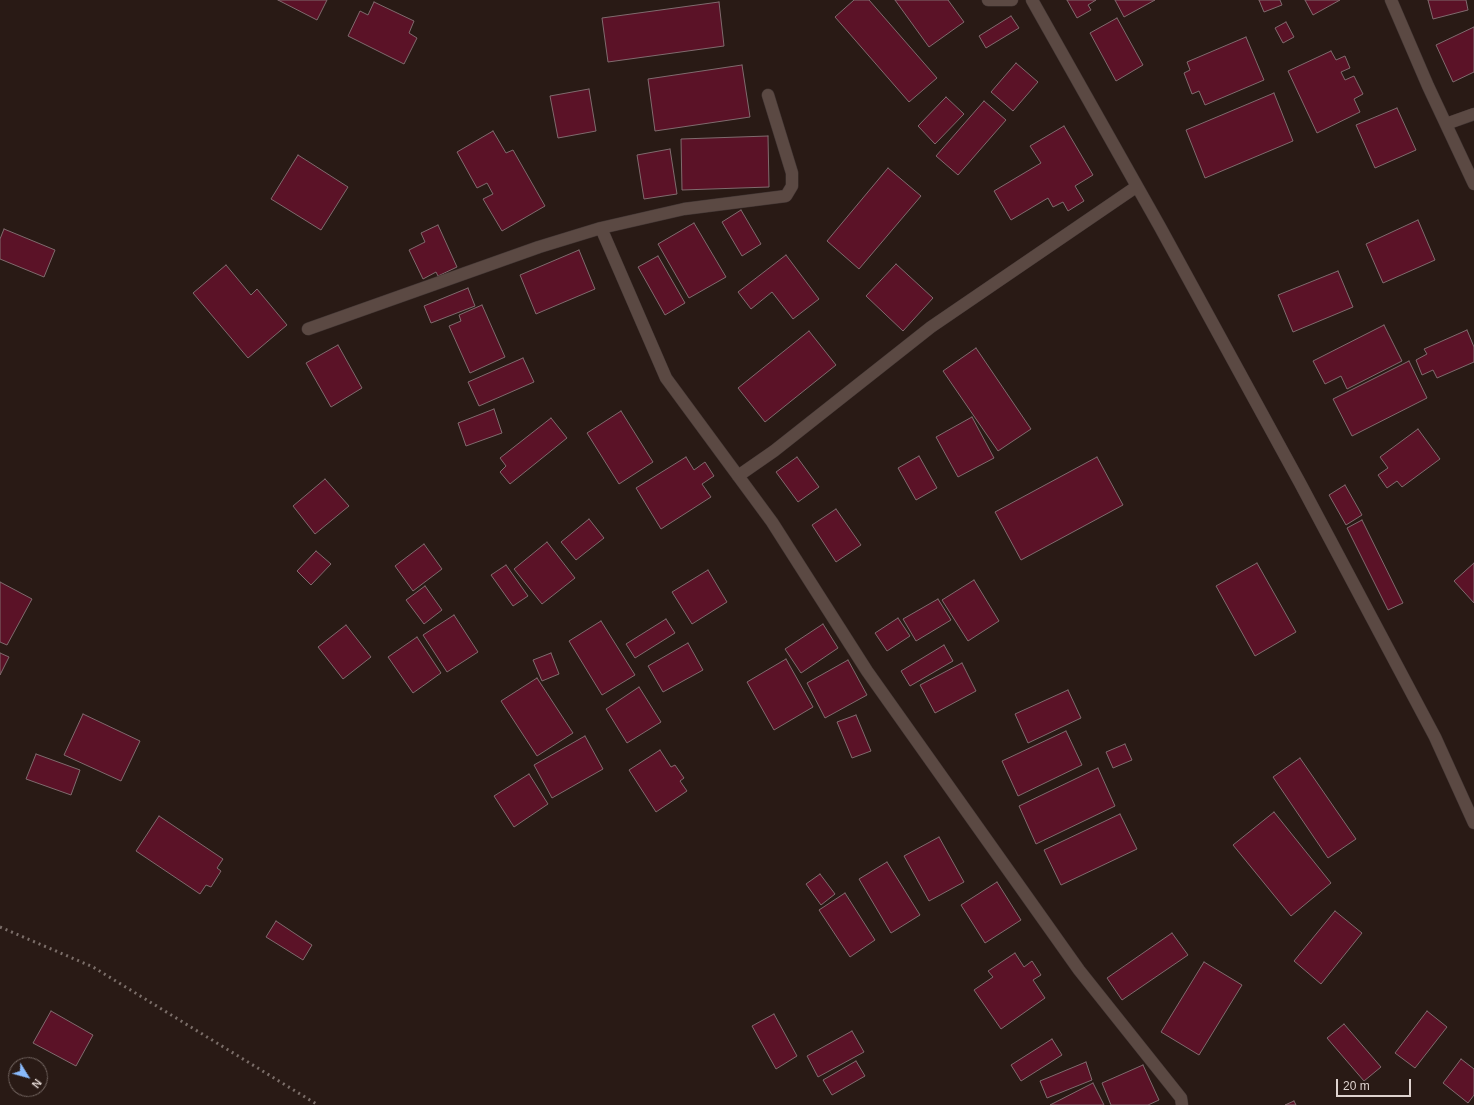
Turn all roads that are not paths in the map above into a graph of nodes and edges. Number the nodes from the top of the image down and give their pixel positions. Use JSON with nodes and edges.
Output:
{"nodes":[{"id":1,"x":988,"y":0,"type":"edge"},
{"id":2,"x":1012,"y":0,"type":"edge"},
{"id":3,"x":1032,"y":0,"type":"edge"},
{"id":4,"x":1391,"y":0,"type":"edge"},
{"id":5,"x":768,"y":95,"type":"dead end"},
{"id":6,"x":1474,"y":114,"type":"edge"},
{"id":7,"x":1446,"y":124,"type":"junction"},
{"id":8,"x":1474,"y":184,"type":"edge"},
{"id":9,"x":1136,"y":188,"type":"junction"},
{"id":10,"x":601,"y":228,"type":"junction"},
{"id":11,"x":308,"y":329,"type":"dead end"},
{"id":12,"x":738,"y":476,"type":"junction"},
{"id":13,"x":1474,"y":823,"type":"edge"},
{"id":14,"x":1182,"y":1105,"type":"edge"}],
"edges":[{"from":1,"to":2,"type":"street"},
{"from":3,"to":9,"type":"street"},
{"from":4,"to":7,"type":"street"},
{"from":5,"to":10,"type":"street"},
{"from":6,"to":7,"type":"street"},
{"from":7,"to":8,"type":"street"},
{"from":9,"to":12,"type":"street"},
{"from":9,"to":13,"type":"street"},
{"from":10,"to":11,"type":"street"},
{"from":10,"to":12,"type":"street"},
{"from":12,"to":14,"type":"street"}]}
